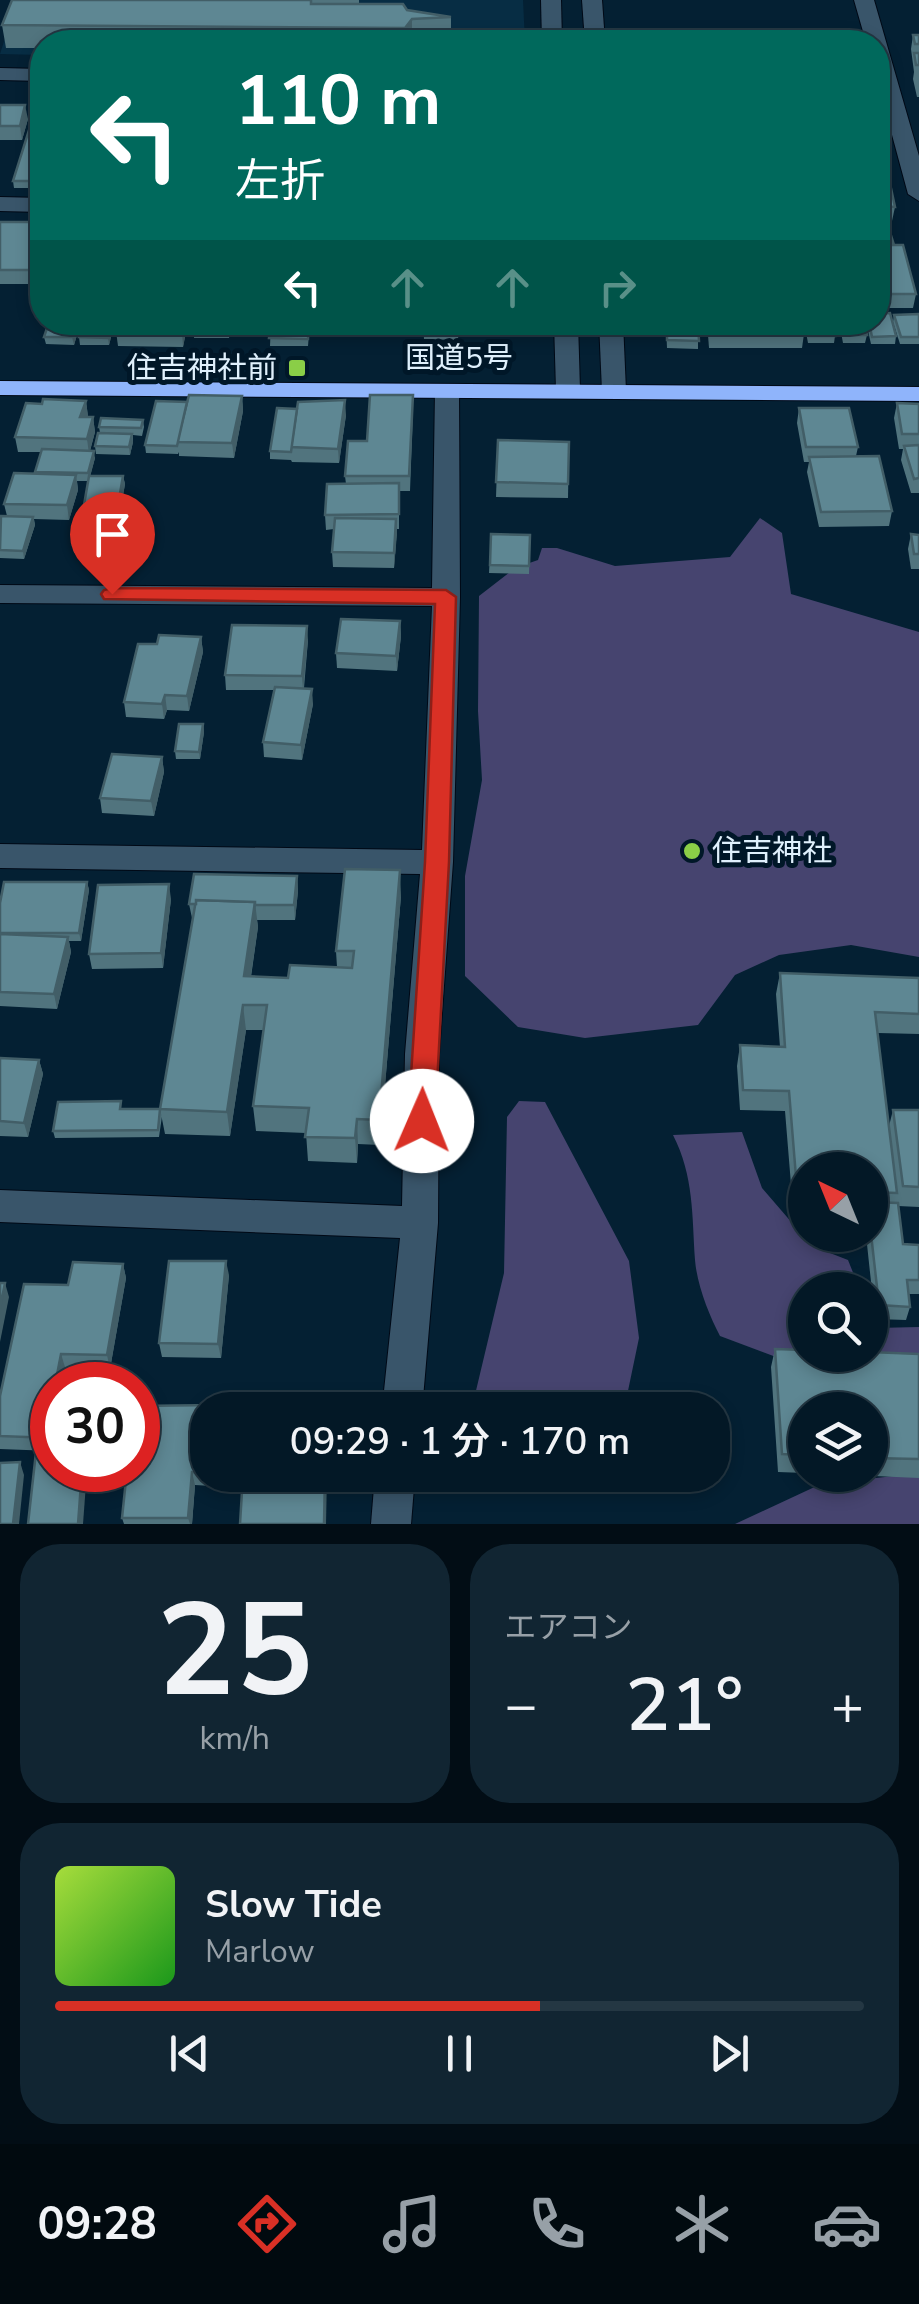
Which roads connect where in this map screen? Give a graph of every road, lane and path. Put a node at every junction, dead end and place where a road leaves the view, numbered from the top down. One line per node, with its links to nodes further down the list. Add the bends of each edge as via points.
1 (551, 0): 4 (street)
2 (592, 0): 5 (street)
3 (864, 0): 6 (street)
4 (552, 30)
5 (594, 30)
6 (873, 30)
7 (0, 74): 8 (street)
8 (30, 74)
9 (890, 91): 10 (street)
10 (919, 194)
11 (0, 204): 12 (street)
12 (30, 205)
13 (566, 335): 16 (street)
14 (612, 335): 17 (street)
15 (0, 388): 18 (highway, 国道5号)
16 (568, 390): 17 (highway, 国道5号); 18 (highway, 国道5号)
17 (614, 391): 19 (highway, 国道5号)
18 (447, 392): 21 (street)
19 (919, 394)
20 (0, 594): 21 (street)
21 (446, 597): 23 (street)
22 (0, 856): 23 (street)
23 (437, 862): 25 (street, via 422,1054)
24 (0, 1206): 25 (street)
25 (420, 1223): 26 (street)
26 (404, 1392)
27 (393, 1492): 28 (street)
28 (390, 1524)

